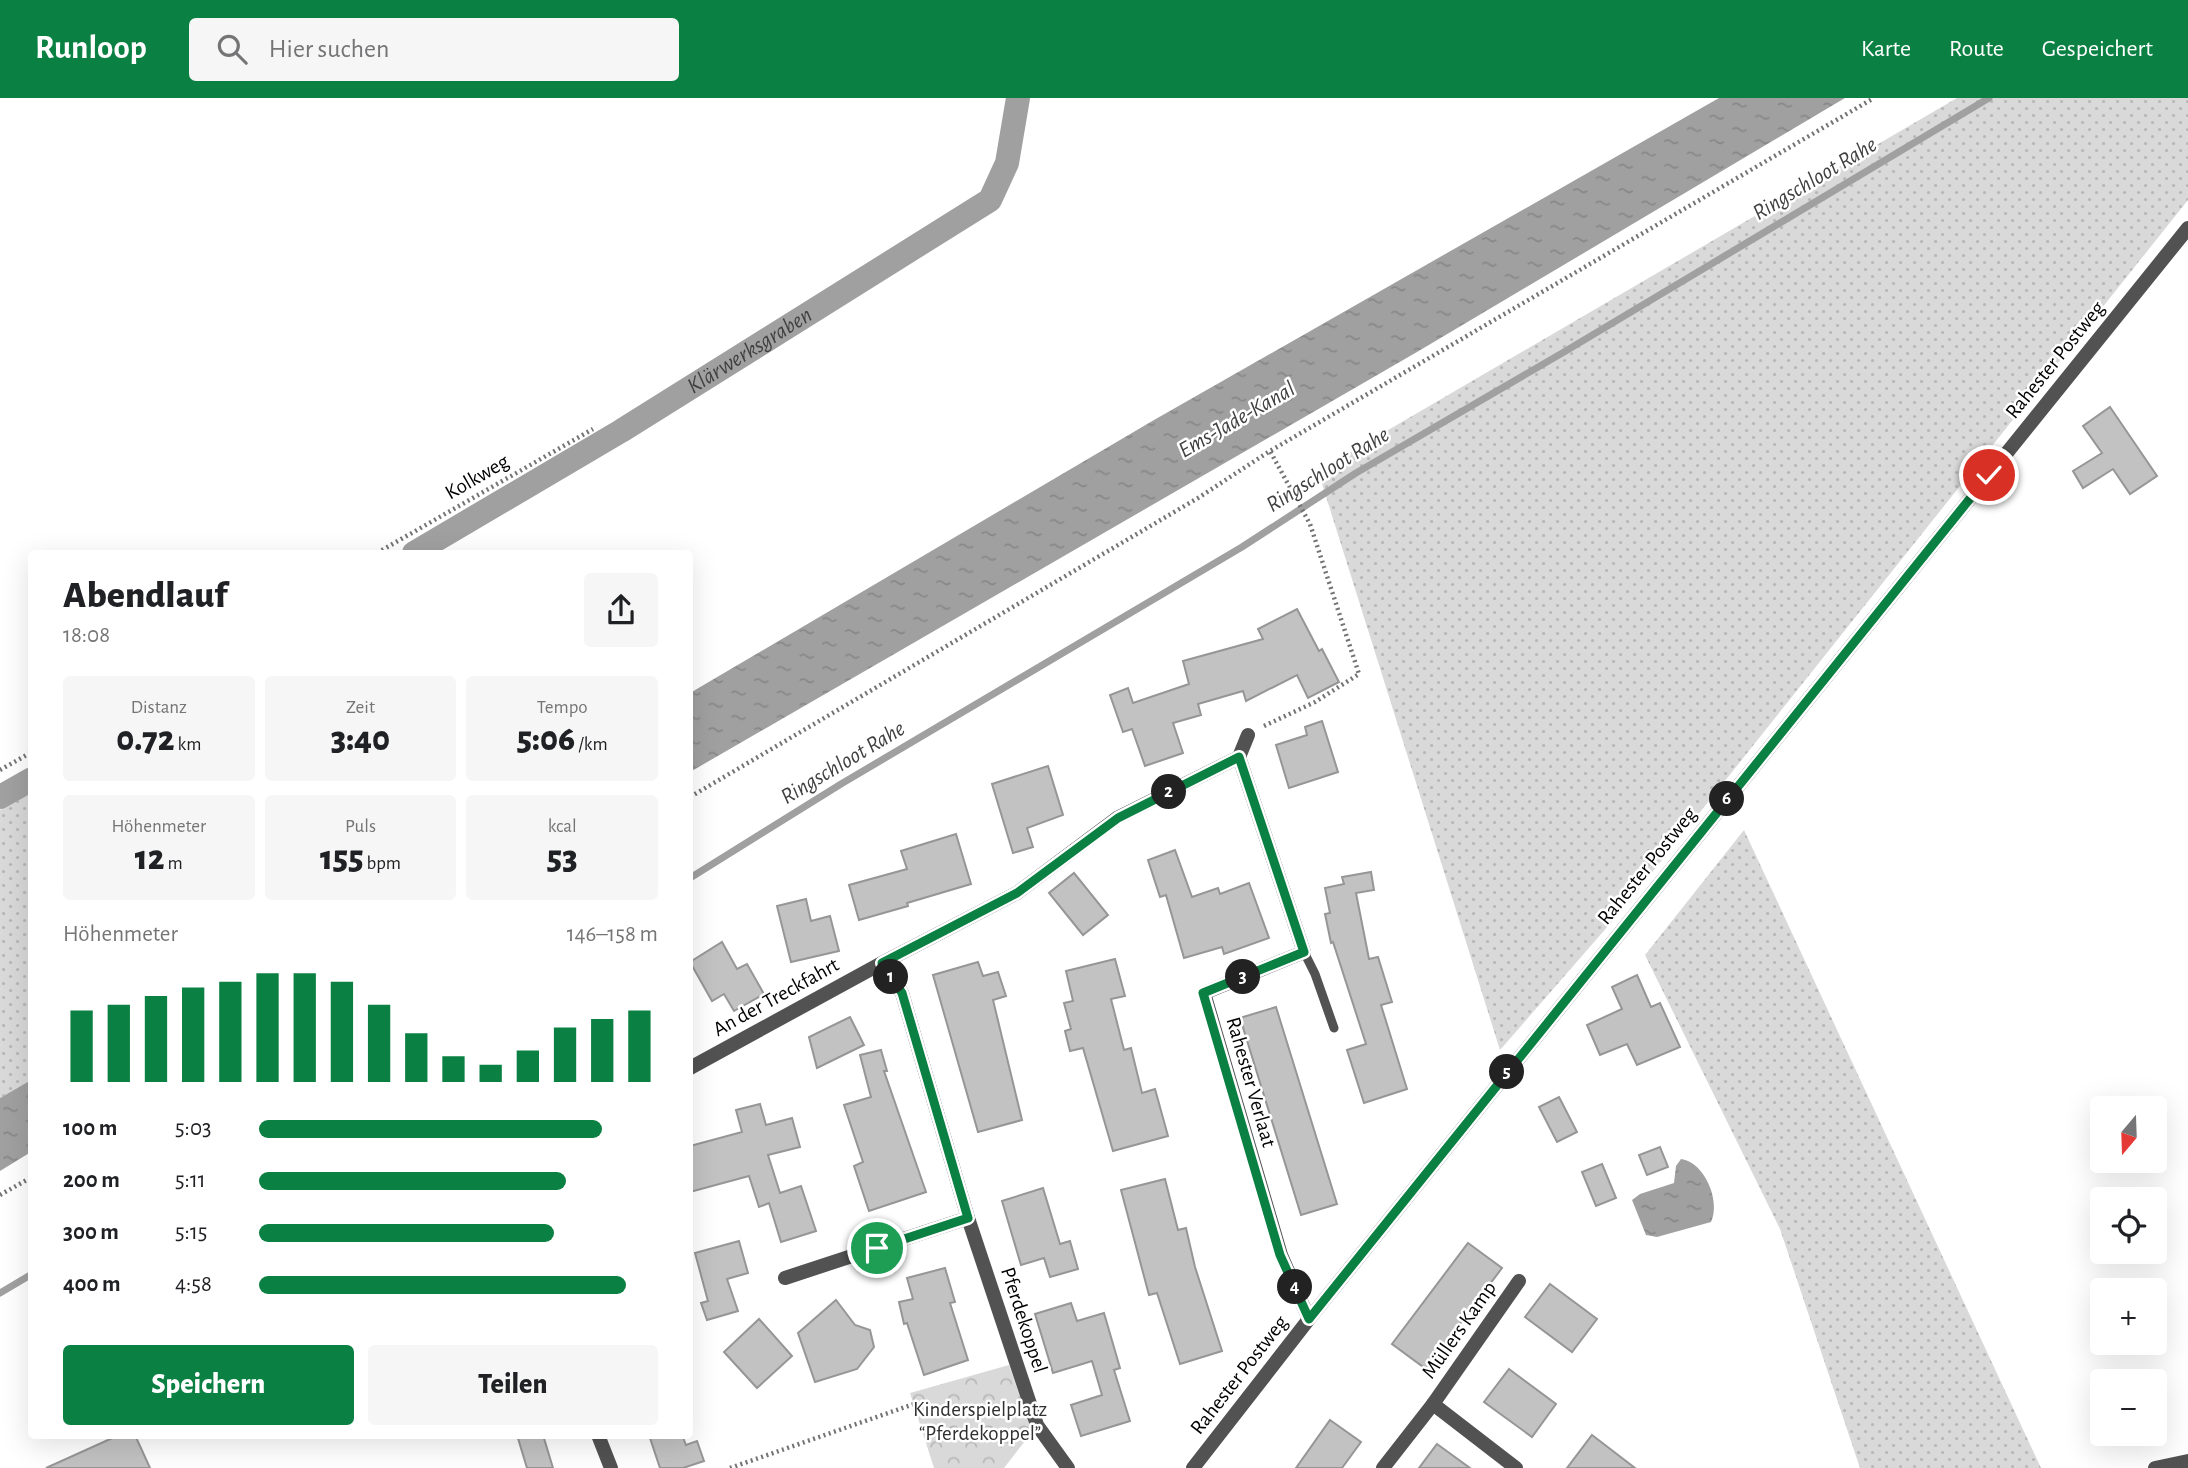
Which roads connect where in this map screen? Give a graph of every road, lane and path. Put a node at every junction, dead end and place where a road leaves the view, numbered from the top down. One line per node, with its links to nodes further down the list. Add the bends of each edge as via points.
1 (1874, 98): 4 (path)
2 (2188, 228): 20 (street, Rahester Postweg)
3 (593, 429): 5 (path, Kolkweg)
4 (1270, 451): 6 (path, via 1310,524 1359,674); 10 (path)
5 (382, 550)
6 (1248, 735): 8 (street)
7 (28, 754): 9 (path)
8 (1239, 757): 11 (street); 12 (street, via 1118,818 1017,893)
9 (0, 770)
10 (693, 795)
11 (1304, 952): 13 (lane); 20 (street, Rahester Verlaat, via 1203,993 1280,1255)
12 (882, 963): 14 (street, An der Treckfahrt); 17 (street, Pferdekoppel, via 902,993)
13 (1334, 1028)
14 (693, 1067)
15 (28, 1179): 16 (path)
16 (0, 1195)
17 (968, 1218): 18 (street); 27 (street, Pferdekoppel, via 1037,1425)
18 (785, 1278)
19 (1519, 1281): 22 (street, Müllers Kamp)
20 (1309, 1319): 28 (street, Rahester Postweg)
21 (914, 1404): 26 (path)
22 (1433, 1404): 29 (street, Müllers Kamp); 30 (street, Müllers Kamp)
23 (600, 1439): 25 (street)
24 (2188, 1461): 31 (street)
25 (611, 1468)
26 (730, 1468)
27 (1068, 1468)
28 (1193, 1468)
29 (1383, 1468)
30 (1516, 1468)
31 (2155, 1468)

